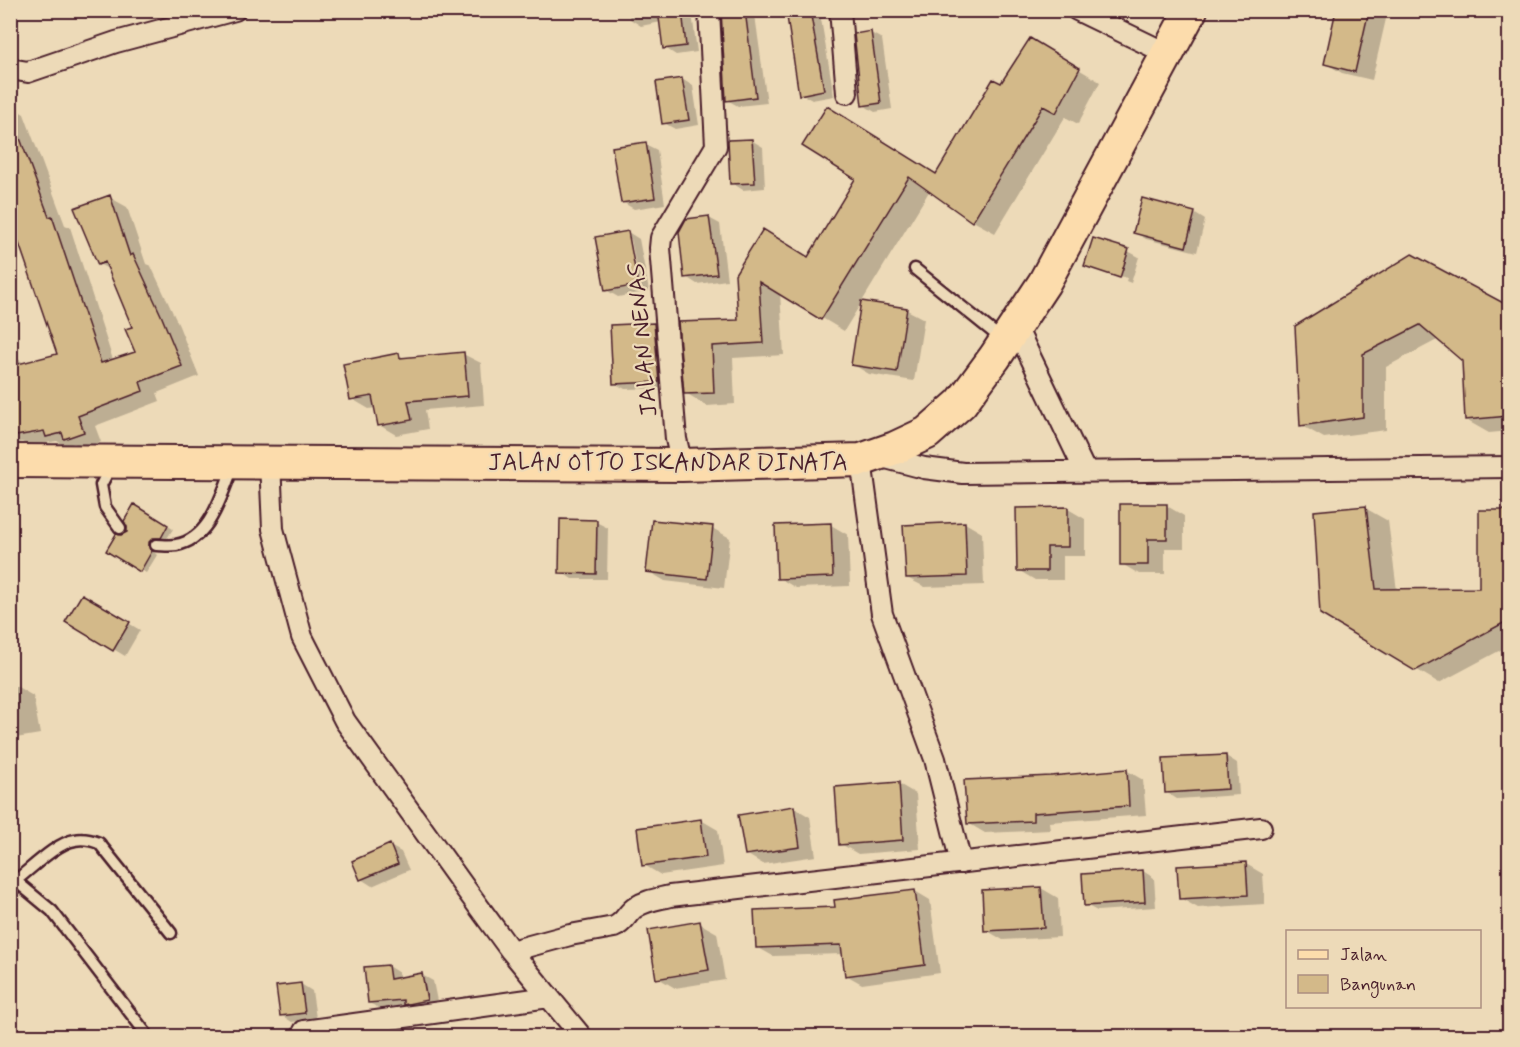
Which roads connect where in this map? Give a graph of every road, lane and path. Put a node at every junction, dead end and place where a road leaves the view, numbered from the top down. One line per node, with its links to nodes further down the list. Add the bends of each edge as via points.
1 (235, 10): 7 (street, via 116,42 51,66 28,72)
2 (708, 10): 16 (street, JALAN NENAS, via 716,146 661,238 660,248)
3 (840, 10): 8 (street)
4 (1077, 10): 6 (street)
5 (1191, 10): 6 (main road, JALAN OTTO ISKANDAR DINATA)
6 (1168, 54): 10 (main road, JALAN OTTO ISKANDAR DINATA, via 1044,283)
7 (10, 69)
8 (848, 93)
9 (915, 269): 10 (lane)
10 (1011, 334): 11 (main road, JALAN OTTO ISKANDAR DINATA, via 962,403 927,433); 18 (street)
11 (869, 458): 16 (main road, JALAN OTTO ISKANDAR DINATA); 18 (street, via 963,472); 22 (street, via 882,614 935,759)
12 (10, 461): 13 (main road, JALAN OTTO ISKANDAR DINATA)
13 (113, 461): 14 (main road, JALAN OTTO ISKANDAR DINATA); 19 (lane, via 101,485 105,507)
14 (235, 461): 15 (main road, JALAN OTTO ISKANDAR DINATA); 20 (lane, via 208,525 192,539 176,545)
15 (270, 461): 16 (main road, JALAN OTTO ISKANDAR DINATA); 25 (street, via 273,529 302,637 345,721)
16 (681, 465)
17 (1509, 467): 18 (street)
18 (1085, 471)
19 (120, 528)
20 (156, 545)
21 (1260, 828): 22 (street)
22 (961, 863): 25 (street, via 649,900 634,907 620,925)
23 (13, 879): 24 (lane, via 62,845 88,839 99,843); 28 (lane, via 52,911)
24 (171, 933)
25 (511, 951): 26 (street)
26 (549, 997): 27 (street); 29 (street)
27 (304, 1031)
28 (148, 1036)
29 (581, 1036)

